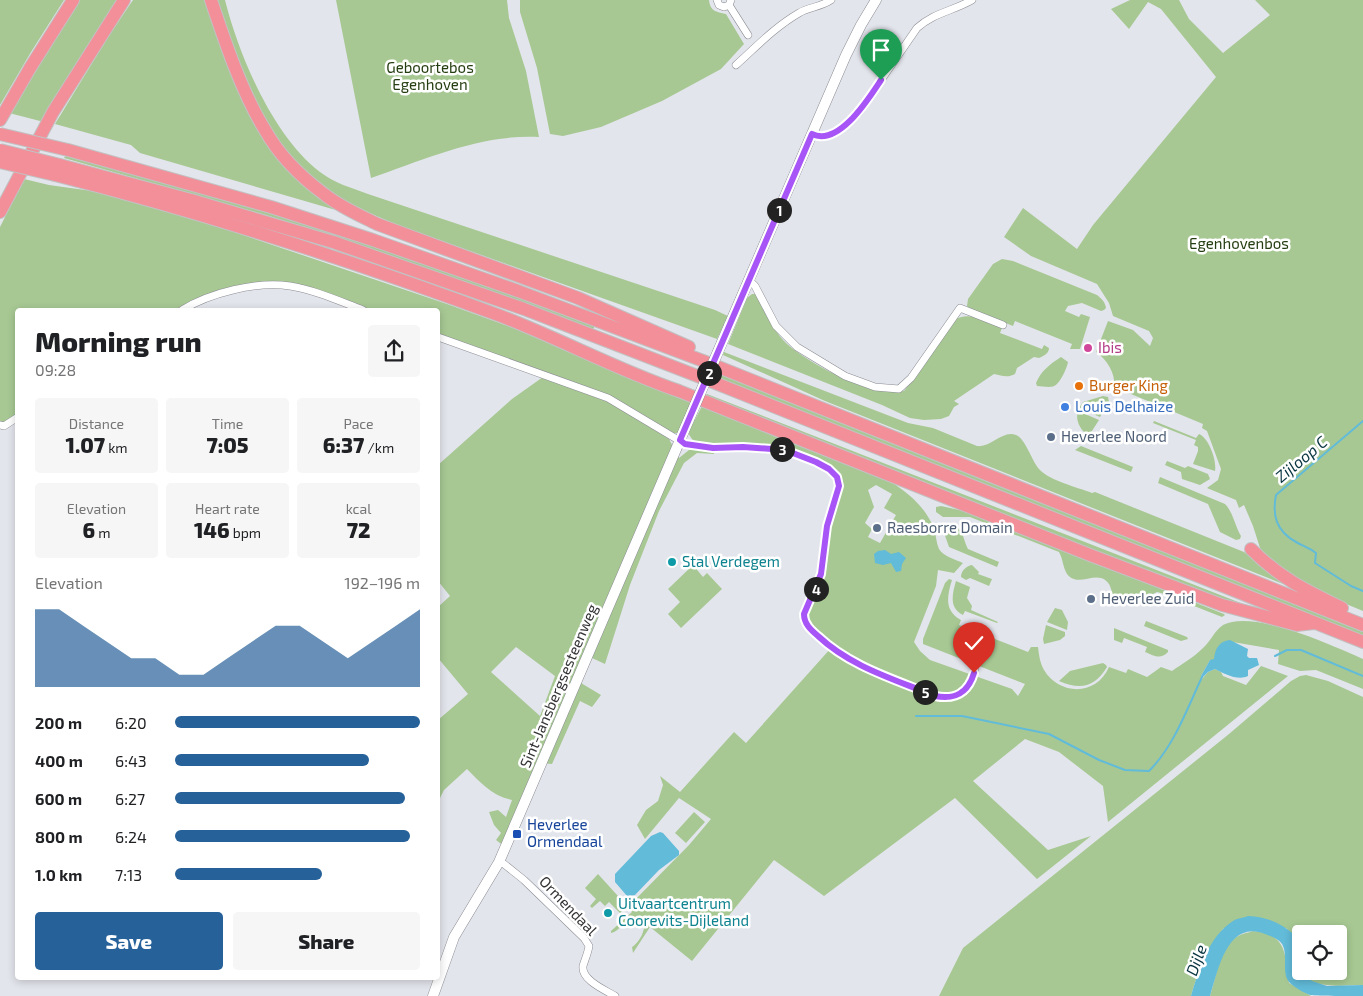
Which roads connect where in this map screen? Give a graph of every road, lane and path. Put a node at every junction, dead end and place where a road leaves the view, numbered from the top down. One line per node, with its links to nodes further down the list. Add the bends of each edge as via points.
1 (73, 0): 11 (highway)
2 (124, 0): 17 (highway, via 53,112)
3 (211, 0): 19 (highway, via 254,110 283,156 325,195 348,209 377,224)
4 (717, 0): 8 (street, via 721,6 726,7)
5 (831, 0): 10 (street, via 801,11 778,26)
6 (876, 0): 13 (main road, Sint-Jansbergsesteenweg, via 846,55)
7 (972, 0): 13 (street, via 925,20 851,120 828,135)
8 (730, 3): 9 (street)
9 (748, 35)
10 (736, 65)
11 (0, 120)
12 (0, 134): 18 (highway, bridge, via 261,204)
13 (812, 134): 30 (main road, Sint-Jansbergsesteenweg, bridge)
14 (0, 150): 16 (highway, bridge)
15 (0, 162): 16 (highway, bridge)
16 (58, 170): 23 (highway, via 191,200 333,242); 27 (highway, via 393,277 501,316)
17 (0, 212)
18 (373, 240): 19 (highway, via 404,240); 26 (highway, via 518,290)
19 (436, 246): 26 (highway, via 578,298 689,347)
20 (753, 284): 24 (street, via 776,326 797,347 845,376 875,387 900,389 960,308)
21 (186, 308): 22 (street, via 242,288 276,285 307,290)
22 (357, 308)
23 (524, 309): 27 (highway, via 534,320); 32 (highway)
24 (1003, 325)
25 (440, 338): 30 (street, via 608,398)
26 (706, 362): 33 (highway)
27 (679, 391): 32 (highway, via 1222,606 1297,625)
28 (15, 419): 29 (street)
29 (2, 426)
30 (680, 440): 35 (street, via 685,444 713,448 785,450 816,462 837,477 839,486 827,526 821,574 804,618 809,628 832,648 854,663 945,698 955,696 969,686); 36 (main road, Sint-Jansbergsesteenweg)
31 (1251, 548): 33 (highway, via 1293,584 1351,613)
32 (1316, 623): 34 (highway)
33 (1359, 624)
34 (1363, 642)
35 (975, 669)
36 (499, 862): 37 (main road, Sint-Jansbergsesteenweg, via 454,937); 40 (street, Ormendaal, via 524,880 584,938 589,946 584,971 593,982)
37 (440, 976)
38 (439, 980): 39 (main road, Sint-Jansbergsesteenweg)
39 (433, 996)
40 (615, 996)

